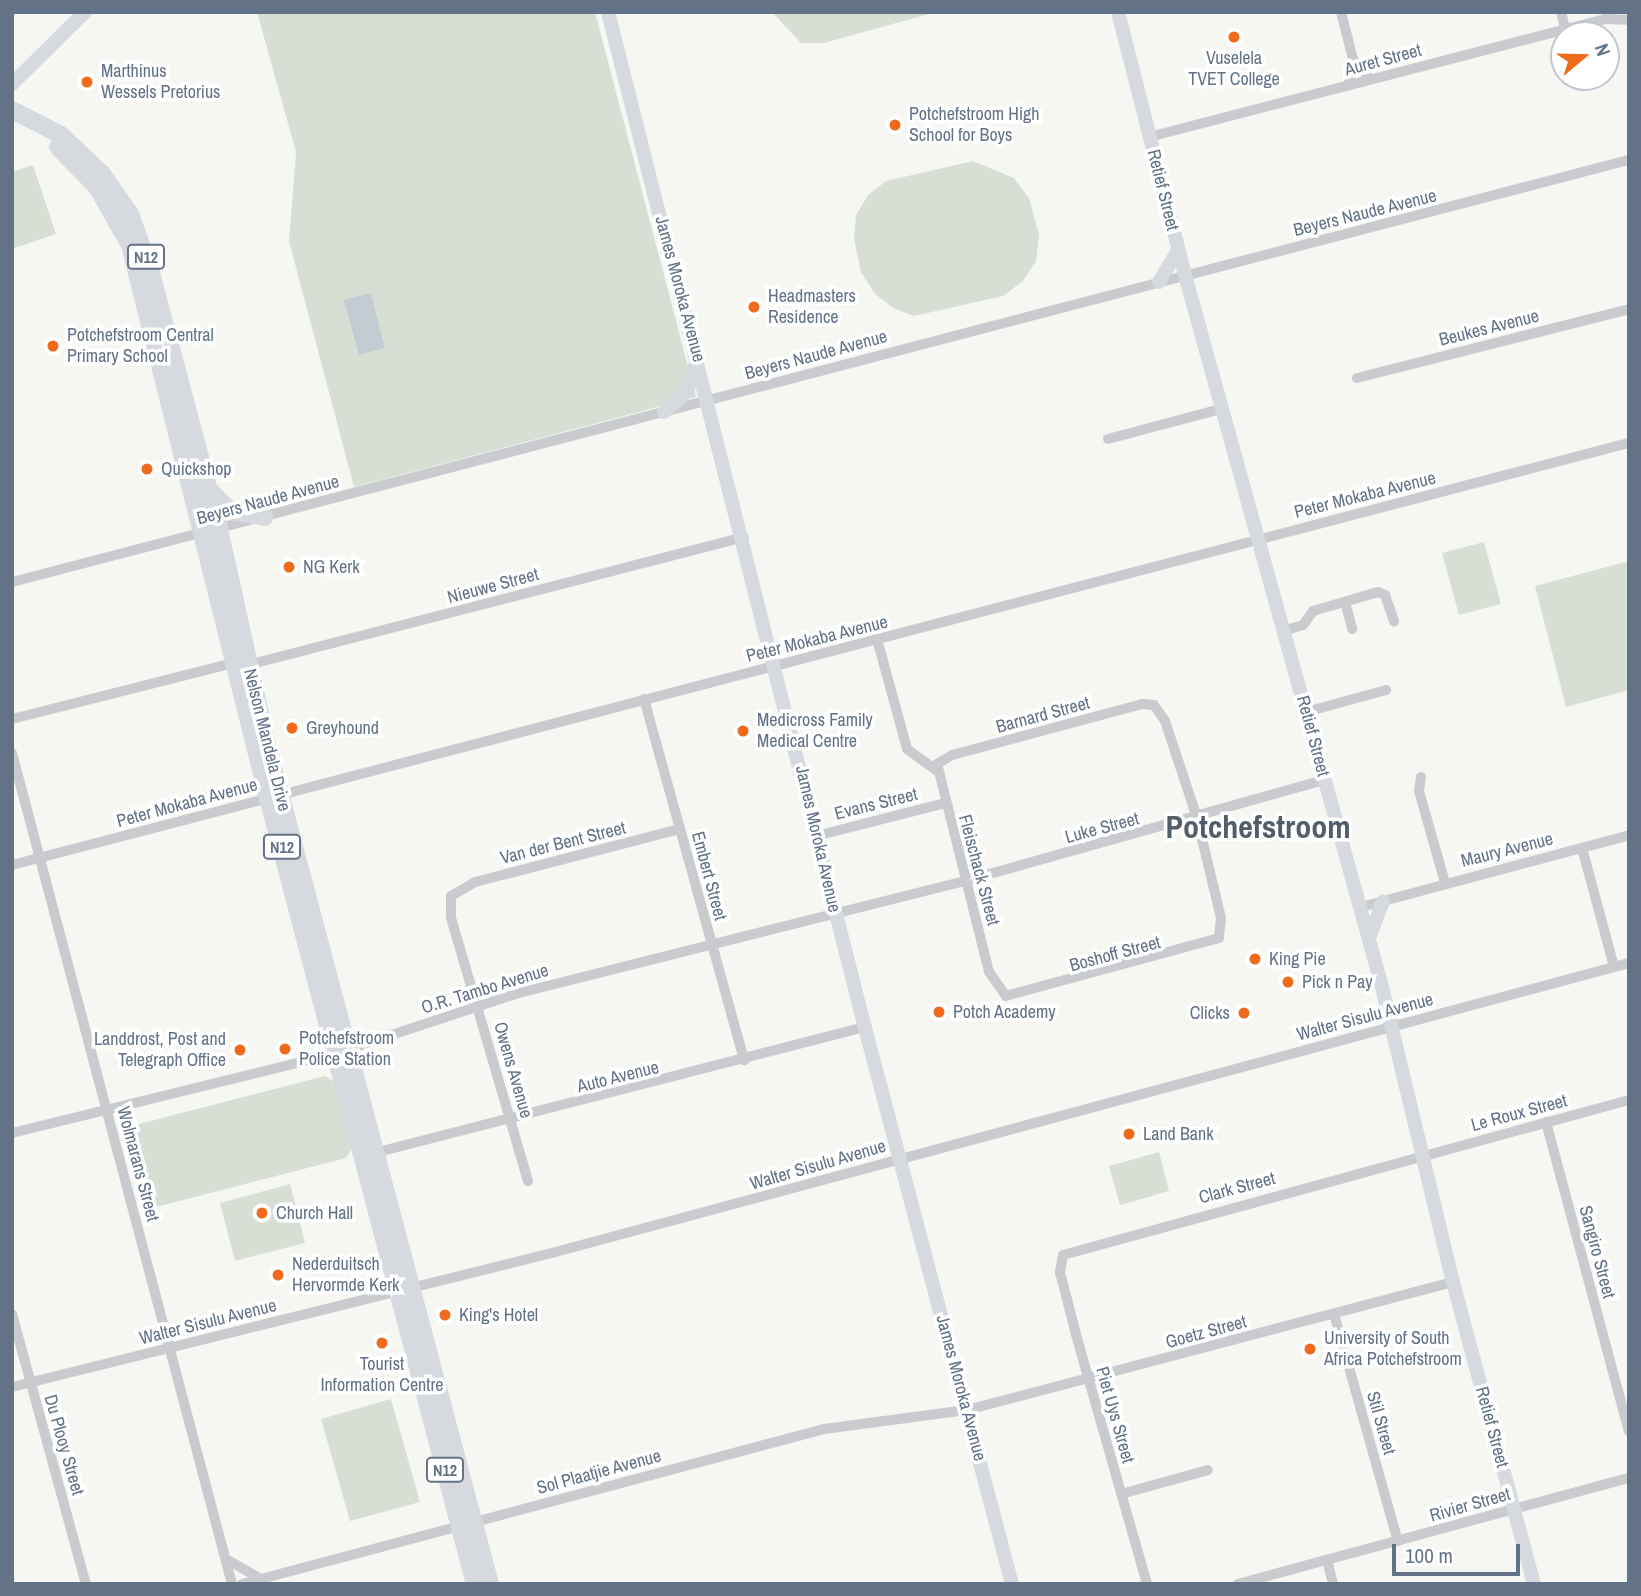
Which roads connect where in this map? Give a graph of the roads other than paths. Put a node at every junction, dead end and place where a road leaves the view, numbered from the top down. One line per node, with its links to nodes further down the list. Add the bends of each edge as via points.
1 (85, 12): 10 (street)
2 (608, 12): 21 (street, James Moroka Avenue)
3 (1118, 12): 14 (street, Retief Street)
4 (1341, 12): 8 (street)
5 (1627, 18): 6 (street, Auret Street)
6 (1608, 21)
7 (1550, 32): 9 (street, Auret Street)
8 (1353, 59): 9 (street); 11 (street)
9 (1370, 79): 11 (street, Auret Street)
10 (12, 84)
11 (1348, 86): 14 (street, Auret Street)
12 (12, 110): 15 (highway, Nelson Mandela Drive / N12)
13 (12, 121): 15 (highway, Nelson Mandela Drive / N12)
14 (1149, 137): 17 (street, Retief Street)
15 (56, 138): 28 (highway, Nelson Mandela Drive / N12, via 102,174 137,231); 30 (highway, Nelson Mandela Drive / N12, via 97,187 130,245)
16 (1629, 160): 18 (street, Beyers Naude Avenue)
17 (1178, 250): 18 (street, Retief Street); 19 (street)
18 (1185, 275): 19 (street, Beyers Naude Avenue); 24 (street, Retief Street)
19 (1159, 282): 23 (street, Beyers Naude Avenue)
20 (1629, 309): 22 (street, Beukes Avenue)
21 (698, 355): 23 (street, James Moroka Avenue); 25 (street, via 687,392)
22 (1357, 378)
23 (708, 400): 25 (street, Beyers Naude Avenue); 31 (street, James Moroka Avenue)
24 (1221, 409): 26 (street); 32 (street, Retief Street)
25 (664, 412): 29 (street, Beyers Naude Avenue)
26 (1108, 439)
27 (1629, 443): 32 (street, Peter Mokaba Avenue)
28 (209, 489): 29 (highway, via 230,511); 30 (highway, Nelson Mandela Drive / N12)
29 (264, 517): 30 (street, Beyers Naude Avenue)
30 (212, 531): 33 (street, Beyers Naude Avenue); 39 (highway, Nelson Mandela Drive / N12)
31 (745, 537): 39 (street, Nieuwe Street); 40 (street, James Moroka Avenue)
32 (1258, 539): 37 (street, Retief Street); 38 (street, Peter Mokaba Avenue)
33 (12, 582)
34 (1345, 602): 35 (street, via 1383,593); 36 (street); 37 (street, via 1309,613 1303,625)
35 (1394, 621)
36 (1352, 629)
37 (1284, 631): 43 (street, Retief Street)
38 (877, 639): 40 (street, Peter Mokaba Avenue); 46 (street, via 907,750)
39 (241, 664): 44 (street, Nieuwe Street); 49 (highway, Nelson Mandela Drive / N12)
40 (777, 664): 42 (street, Peter Mokaba Avenue); 54 (street, James Moroka Avenue)
41 (1386, 690): 43 (street)
42 (644, 699): 49 (street, Peter Mokaba Avenue); 52 (street, Embert Street)
43 (1306, 712): 48 (street, Retief Street)
44 (12, 719)
45 (12, 753): 56 (street, Wolmarans Street)
46 (936, 770): 50 (street, Fleischack Street); 51 (street, Barnard Street, via 939,762 952,755 1142,704 1154,705 1165,721)
47 (1421, 778): 59 (street, via 1419,791)
48 (1324, 780): 51 (street, Luke Street); 62 (street, Retief Street)
49 (274, 796): 56 (street, Peter Mokaba Avenue); 72 (highway, Nelson Mandela Drive / N12)
50 (945, 803): 54 (street, Evans Street); 58 (street, Fleischack Street)
51 (1197, 818): 58 (street, Luke Street); 68 (street, Boshoff Street, via 1222,929 1209,945)
52 (680, 829): 60 (street, Van der Bent Street); 65 (street, Embert Street)
53 (1629, 835): 55 (street)
54 (816, 836): 63 (street, James Moroka Avenue)
55 (1581, 848): 59 (street, Maury Avenue); 67 (street, Maury Avenue)
56 (40, 858): 57 (street, Peter Mokaba Avenue); 75 (street, Wolmarans Street)
57 (12, 865)
58 (968, 880): 63 (street, O.R. Tambo Avenue); 68 (street, Fleischack Street, via 989,972)
59 (1445, 883): 61 (street, Maury Avenue)
60 (456, 890): 69 (street, Owens Avenue, via 449,909)
61 (1383, 901): 62 (street, Maury Avenue); 64 (street)
62 (1361, 907): 64 (street, Retief Street)
63 (835, 913): 65 (street, O.R. Tambo Avenue); 71 (street, James Moroka Avenue)
64 (1369, 938): 70 (street, Retief Street)
65 (711, 944): 69 (street, O.R. Tambo Avenue); 73 (street, Embert Street)
66 (1629, 963): 67 (street, Walter Sisulu Avenue)
67 (1614, 967): 70 (street, Walter Sisulu Avenue)
68 (1006, 996)
69 (478, 1005): 72 (street, O.R. Tambo Avenue); 76 (street, Owens Avenue)
70 (1391, 1026): 80 (street, Retief Street); 81 (street, Walter Sisulu Avenue)
71 (865, 1027): 73 (street, Auto Avenue); 81 (street, James Moroka Avenue)
72 (343, 1051): 75 (street, O.R. Tambo Avenue); 79 (highway, Nelson Mandela Drive / N12); 85 (highway, Nelson Mandela Drive / N12)
73 (744, 1060): 76 (street, Auto Avenue)
74 (1625, 1101): 77 (street, Le Roux Street)
75 (108, 1110): 78 (street, O.R. Tambo Avenue); 88 (street, Wolmarans Street)
76 (511, 1119): 79 (street, Auto Avenue); 82 (street, Owens Avenue)
77 (1546, 1122): 80 (street, Le Roux Street); 93 (street, Sangiro Street)
78 (12, 1133)
79 (378, 1152): 85 (highway, Nelson Mandela Drive / N12)
80 (1420, 1155): 83 (street, Clark Street); 84 (street, Retief Street)
81 (901, 1158): 85 (street, Walter Sisulu Avenue); 92 (street, James Moroka Avenue)
82 (528, 1181)
83 (1063, 1255): 89 (street, Piet Uys Street, via 1060,1272)
84 (1453, 1282): 87 (street, Goetz Street); 97 (street, Retief Street)
85 (404, 1289): 88 (street, Walter Sisulu Avenue); 98 (highway, Nelson Mandela Drive / N12)
86 (12, 1314): 90 (street, Du Plooy Street)
87 (1334, 1314): 89 (street, Goetz Street); 99 (street, Stil Street)
88 (170, 1348): 90 (street, Walter Sisulu Avenue); 100 (street, Wolmarans Street)
89 (1089, 1379): 92 (street, Goetz Street); 96 (street, Piet Uys Street)
90 (29, 1382): 91 (street, Walter Sisulu Avenue); 103 (street, Du Plooy Street)
91 (12, 1387)
92 (967, 1409): 98 (street, Sol Plaatjie Avenue, via 824,1429); 108 (street, James Moroka Avenue)
93 (1629, 1431)
94 (1208, 1470): 96 (street)
95 (1629, 1478): 97 (street, Rivier Street)
96 (1121, 1494): 109 (street, Piet Uys Street)
97 (1514, 1509): 99 (street, Rivier Street); 112 (street, Retief Street)
98 (466, 1523): 102 (street, Sol Plaatjie Avenue); 106 (highway, Nelson Mandela Drive / N12); 107 (highway, Nelson Mandela Drive / N12)
99 (1398, 1541): 101 (street, Rivier Street)
100 (224, 1556): 102 (street, via 233,1567); 104 (street, Wolmarans Street)
101 (1327, 1560): 110 (street, Rivier Street); 111 (street)
102 (260, 1578): 105 (street, Sol Plaatjie Avenue)
103 (86, 1584)
104 (232, 1584)
105 (242, 1584)
106 (475, 1584)
107 (490, 1584)
108 (1013, 1584)
109 (1147, 1584)
110 (1238, 1584)
111 (1333, 1584)
112 (1534, 1584)

